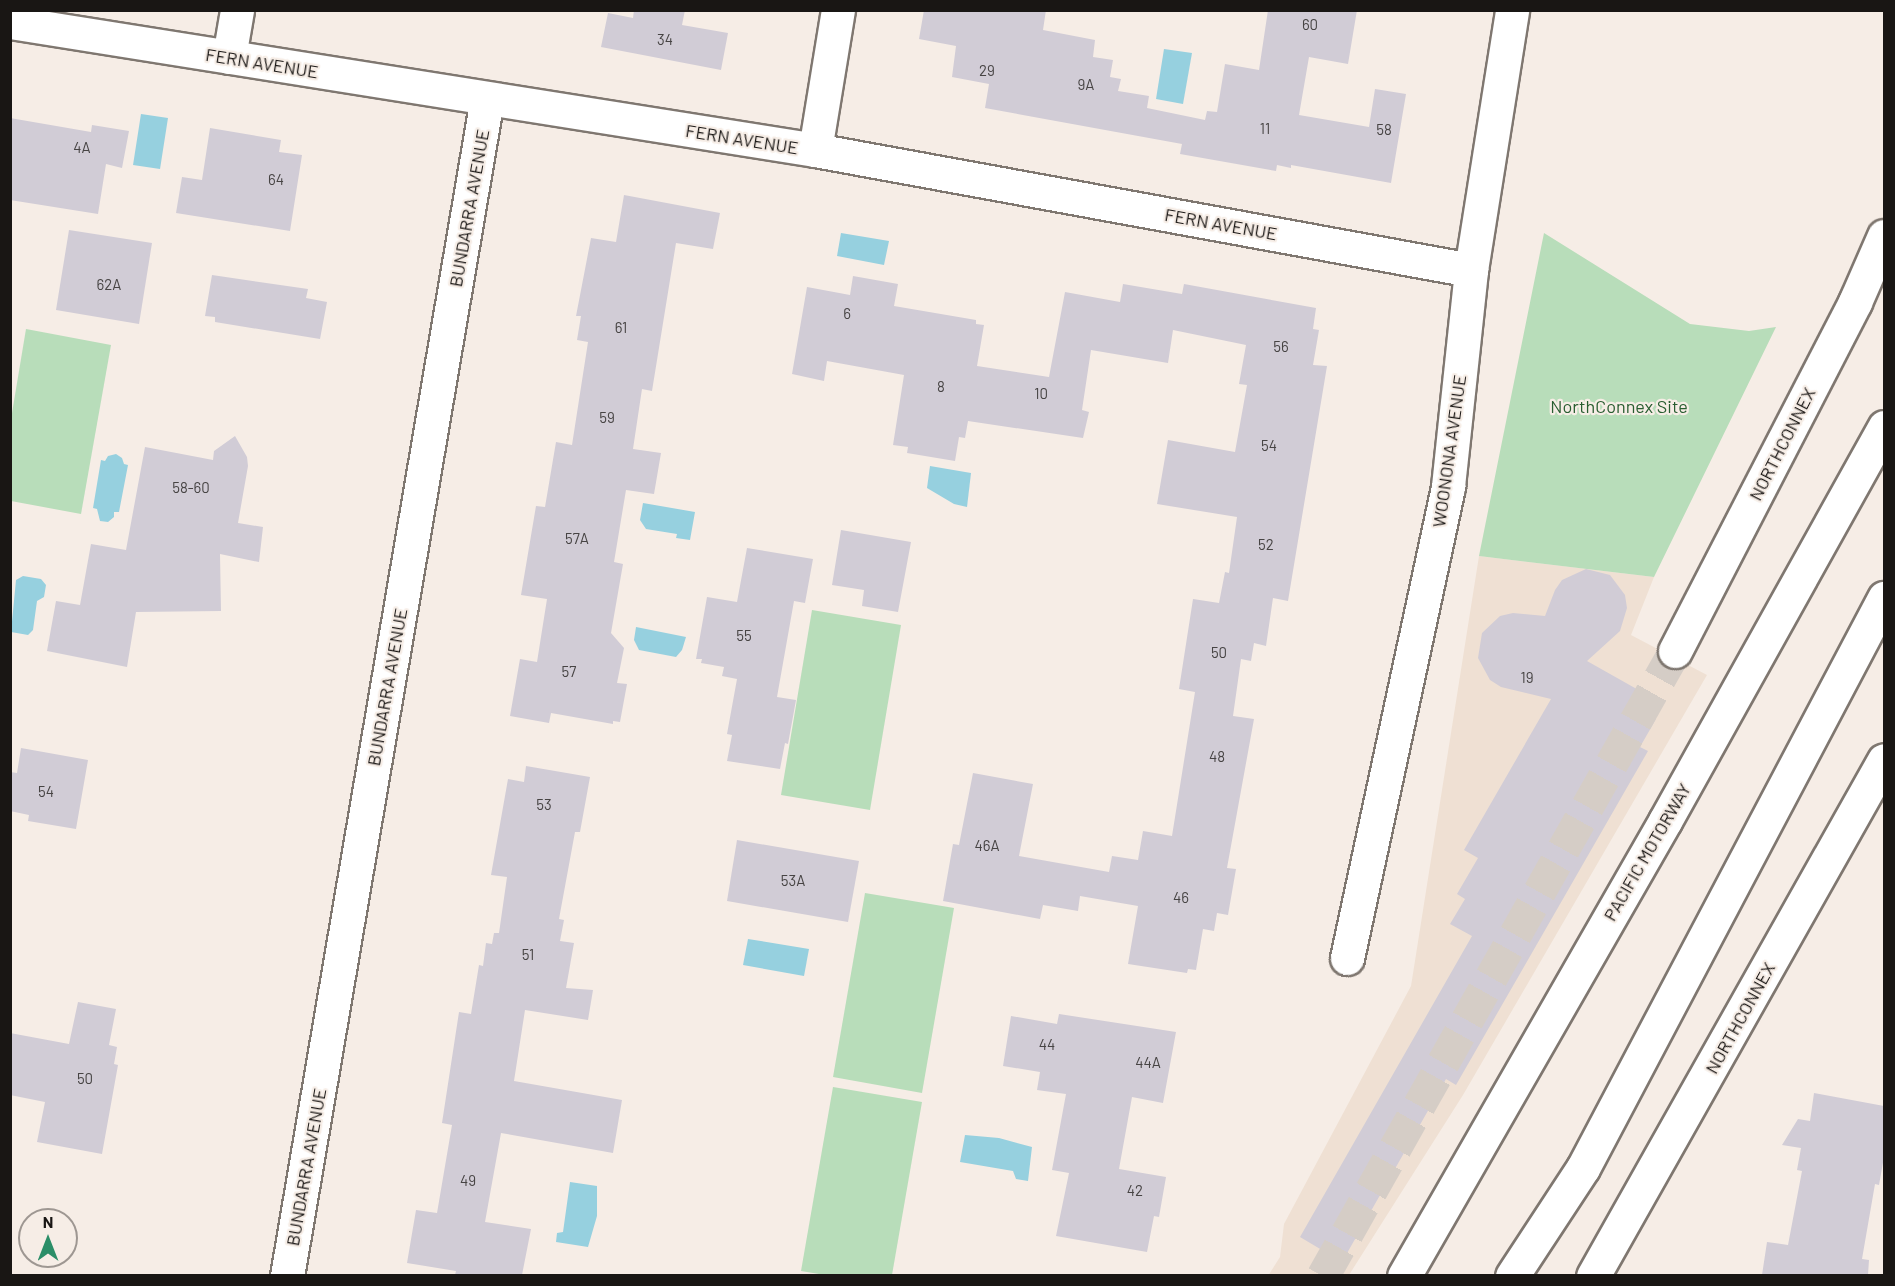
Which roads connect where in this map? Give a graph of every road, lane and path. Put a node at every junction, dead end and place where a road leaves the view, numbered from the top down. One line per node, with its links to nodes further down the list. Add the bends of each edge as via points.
1 (237, 10): 5 (main road)
2 (838, 10): 7 (main road)
3 (1512, 10): 9 (main road, WOONONA AVENUE)
4 (10, 22): 5 (main road, FERN AVENUE)
5 (229, 57): 6 (main road, FERN AVENUE)
6 (487, 99): 7 (main road, FERN AVENUE); 15 (main road, BUNDARRA AVENUE)
7 (815, 150): 9 (main road, FERN AVENUE)
8 (1884, 236): 12 (main road, NORTHCONNEX, via 1855,302)
9 (1471, 270): 14 (main road, WOONONA AVENUE, via 1448,486)
10 (1884, 427): 16 (main road, PACIFIC MOTORWAY, via 1665,821)
11 (1884, 598): 17 (main road, via 1583,1168)
12 (1675, 651)
13 (1884, 760): 18 (main road, NORTHCONNEX)
14 (1347, 958)
15 (287, 1275)
16 (1404, 1275)
17 (1512, 1275)
18 (1593, 1275)

